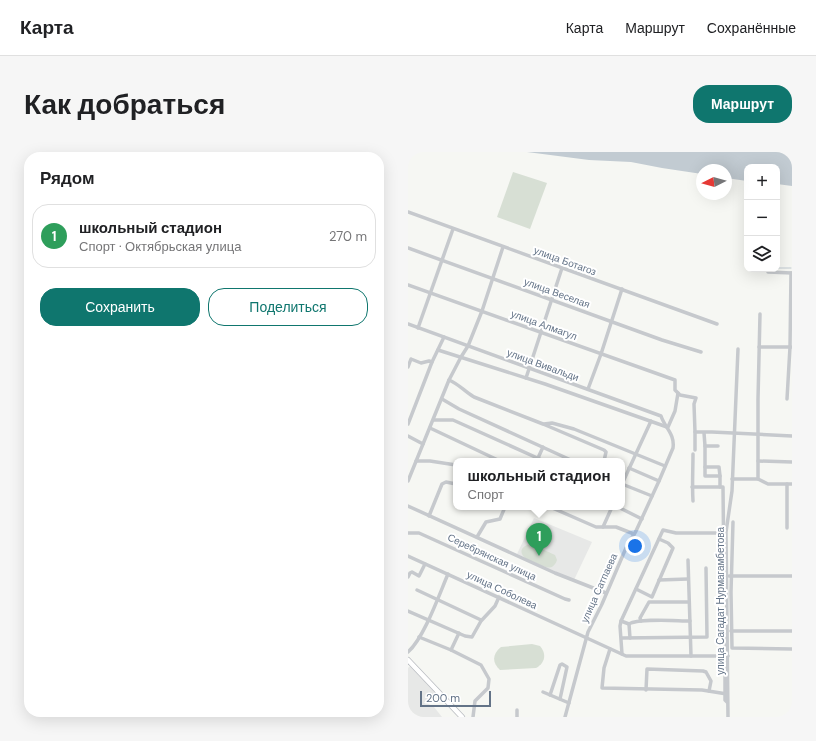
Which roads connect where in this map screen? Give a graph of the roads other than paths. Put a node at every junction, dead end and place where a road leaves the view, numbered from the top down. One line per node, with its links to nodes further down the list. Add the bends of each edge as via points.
1 (408, 212): 2 (street, улица Ботагоз)
2 (453, 229): 3 (street, улица Ботагоз); 5 (street)
3 (503, 246): 6 (street, улица Ботагоз); 9 (street)
4 (408, 248): 5 (street, улица Веселая)
5 (442, 260): 9 (street, улица Веселая); 12 (street)
6 (562, 268): 11 (street, улица Ботагоз); 13 (street)
7 (768, 272): 8 (street)
8 (792, 273): 24 (street)
9 (492, 278): 13 (street, улица Веселая); 14 (street)
10 (408, 285): 12 (street, улица Алмагул)
11 (622, 289): 16 (street); 18 (street, улица Ботагоз)
12 (431, 294): 14 (street, улица Алмагул); 19 (street)
13 (552, 300): 16 (street, улица Веселая); 20 (street)
14 (482, 311): 20 (street, улица Алмагул); 22 (street)
15 (760, 314): 23 (street)
16 (611, 321): 27 (street, улица Веселая); 28 (street)
17 (408, 324): 19 (street, улица Вивальди)
18 (717, 324)
19 (418, 328): 21 (street, улица Вивальди)
20 (541, 333): 28 (street, улица Алмагул); 32 (street)
21 (444, 337): 22 (street, улица Вивальди); 26 (street)
22 (468, 346): 29 (street); 32 (street, улица Вивальди)
23 (759, 347): 24 (street); 48 (street)
24 (791, 347): 38 (street)
25 (738, 349): 47 (street, улица Сагадат Нурмагамбетова)
26 (438, 350): 29 (street); 30 (street)
27 (701, 352)
28 (601, 354): 35 (street); 36 (street, улица Алмагул, via 675,380 675,390)
29 (461, 357): 33 (street); 34 (street)
30 (432, 362): 31 (street, via 421,363 411,359); 41 (street)
31 (408, 367)
32 (530, 369): 33 (street); 35 (street, улица Вивальди)
33 (526, 378): 40 (street)
34 (449, 380): 37 (street); 42 (street, via 474,397)
35 (588, 389): 43 (street, улица Вивальди, via 661,416)
36 (678, 393): 43 (street, via 675,411); 45 (street, via 696,398)
37 (442, 399): 39 (street); 54 (street)
38 (787, 399)
39 (434, 420): 44 (street); 57 (street, via 453,420)
40 (651, 421): 43 (street); 55 (street)
41 (408, 424)
42 (543, 424): 55 (street, via 552,423 569,428); 59 (street, via 606,451)
43 (668, 427): 64 (street, улица Сатпаева, via 674,443)
44 (430, 428): 51 (street); 56 (street)
45 (695, 432): 46 (street); 77 (street, via 691,463 694,470)
46 (704, 433): 47 (street); 52 (street)
47 (734, 434): 48 (street); 69 (street, улица Сагадат Нурмагамбетова)
48 (758, 435): 50 (street); 61 (street)
49 (408, 436): 51 (street)
50 (792, 436)
51 (423, 444): 60 (street)
52 (705, 446): 53 (street); 65 (street)
53 (718, 446)
54 (543, 447): 57 (street); 58 (street)
55 (636, 454): 64 (street); 66 (street)
56 (494, 458)
57 (538, 458)
58 (567, 458)
59 (605, 458)
60 (416, 461): 63 (street); 71 (street)
61 (758, 461): 62 (street); 70 (street)
62 (792, 462)
63 (453, 465)
64 (666, 466): 72 (street, улица Сатпаева)
65 (705, 467): 67 (street, via 719,467); 67 (street, via 705,476)
66 (629, 468): 68 (street); 72 (street)
67 (720, 476): 78 (street)
68 (625, 477)
69 (732, 479): 70 (street); 92 (street, улица Сагадат Нурмагамбетова)
70 (758, 479): 74 (street, via 768,484)
71 (408, 481)
72 (659, 481): 79 (street, улица Сатпаева)
73 (453, 483): 86 (street, via 442,484)
74 (787, 484): 75 (street); 90 (street)
75 (792, 484)
76 (625, 485): 79 (street)
77 (692, 487): 78 (street); 80 (street)
78 (720, 487): 92 (street)
79 (652, 496): 87 (street, улица Сатпаева)
80 (692, 501)
81 (408, 506): 86 (street)
82 (504, 510): 94 (street, via 500,519 486,522)
83 (557, 510): 89 (street)
84 (611, 510): 89 (street)
85 (624, 510): 87 (street)
86 (429, 516): 94 (street)
87 (642, 519): 93 (street, улица Сатпаева)
88 (733, 522): 102 (street)
89 (603, 527): 93 (street, via 616,527)
90 (787, 528)
91 (408, 533): 112 (street, Серебрянская улица, via 419,532)
92 (724, 533): 95 (street, via 676,533 663,530); 101 (street, улица Сагадат Нурмагамбетова); 135 (street)
93 (634, 534): 109 (street, улица Сатпаева)
94 (477, 537): 109 (street)
95 (659, 539): 106 (street, via 673,548); 107 (street)
96 (408, 556): 98 (street, улица Соболева)
97 (688, 560): 105 (street)
98 (425, 564): 100 (street, улица Соболева); 104 (street, via 419,576 412,572)
99 (706, 568): 128 (street, via 707,637)
100 (448, 574): 110 (street, улица Соболева); 111 (street)
101 (726, 576): 102 (street); 121 (street, улица Сагадат Нурмагамбетова)
102 (731, 576): 103 (street); 121 (street)
103 (792, 576)
104 (408, 577)
105 (688, 579): 106 (street); 113 (street)
106 (659, 580): 107 (street, via 652,597)
107 (636, 589): 117 (street)
108 (417, 590): 111 (street)
109 (606, 593): 125 (street, улица Сатпаева)
110 (499, 597): 116 (street, via 495,606); 125 (street, улица Соболева)
111 (437, 599): 115 (street); 116 (street)
112 (569, 600)
113 (689, 602): 118 (street, via 649,602 640,618); 119 (street)
114 (408, 611): 115 (street)
115 (428, 620): 123 (street); 124 (street)
116 (481, 620): 123 (street, via 472,637)
117 (621, 621): 120 (street); 126 (street)
118 (641, 621): 119 (street); 120 (street)
119 (690, 621): 128 (street)
120 (629, 624): 127 (street)
121 (730, 631): 122 (street); 130 (street, via 732,648); 135 (street, улица Сагадат Нурмагамбетова)
122 (792, 631)
123 (459, 633): 131 (street)
124 (419, 637): 131 (street); 132 (street)
125 (588, 638): 129 (street, улица Соболева); 143 (street, улица Сатпаева)
126 (622, 638): 127 (street); 133 (street)
127 (630, 638): 128 (street)
128 (690, 638): 134 (street)
129 (609, 648): 133 (street); 137 (street, via 602,688)
130 (792, 649)
131 (452, 650): 147 (street, via 481,665 489,679 488,688 475,701)
132 (408, 652)
133 (622, 654): 134 (street, via 633,657)
134 (691, 656): 135 (street)
135 (726, 656): 140 (street, улица Сагадат Нурмагамбетова)
136 (408, 660): 146 (main road)
137 (646, 690): 138 (street); 138 (street, via 647,669 706,672 710,682)
138 (709, 691): 140 (street)
139 (543, 692): 141 (street)
140 (726, 694): 144 (street, улица Сагадат Нурмагамбетова)
141 (550, 695): 142 (street); 142 (street, via 562,664 567,667)
142 (560, 699): 143 (street)
143 (569, 703): 149 (street, улица Сатпаева)
144 (727, 708): 150 (street, улица Сагадат Нурмагамбетова); 151 (street, улица Сагадат Нурмагамбетова)
145 (517, 710): 148 (street)
146 (462, 717)
147 (473, 717)
148 (517, 717)
149 (565, 717)
150 (724, 717)
151 (728, 717)

